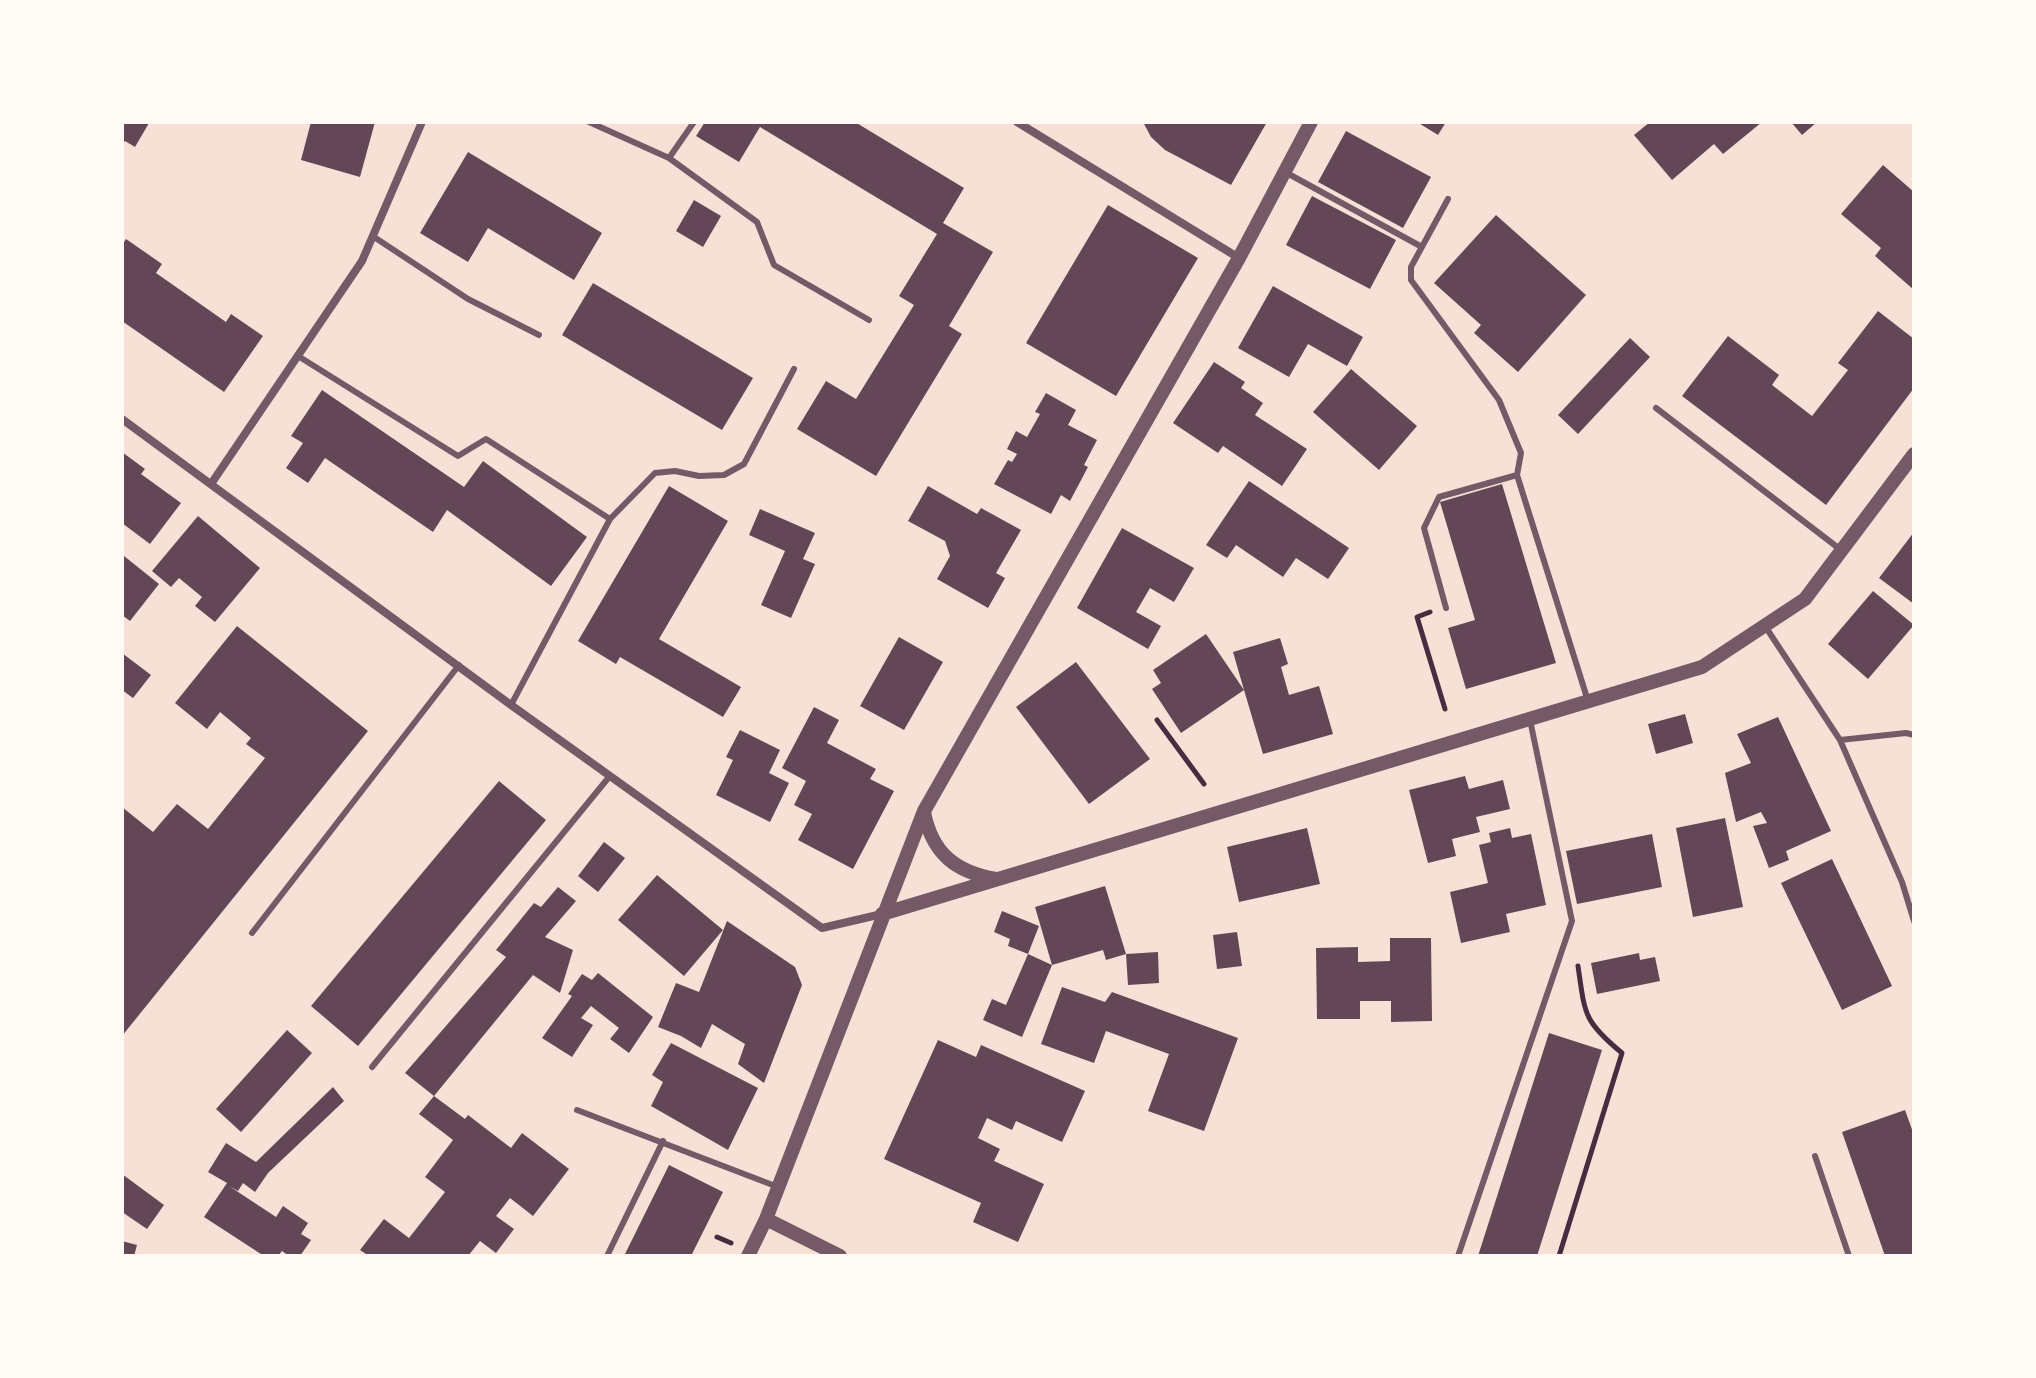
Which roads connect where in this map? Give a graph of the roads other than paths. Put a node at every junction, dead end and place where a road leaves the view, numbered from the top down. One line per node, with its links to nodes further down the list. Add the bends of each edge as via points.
1 (422, 122): 9 (street)
2 (589, 122): 6 (lane)
3 (694, 122): 6 (lane)
4 (1017, 122): 11 (street)
5 (1311, 122): 7 (street)
6 (669, 158): 12 (lane, via 757,222 774,265)
7 (1285, 172): 10 (lane); 11 (street)
8 (1448, 199): 10 (lane)
9 (374, 237): 13 (lane, via 468,299); 14 (street)
10 (1422, 247): 19 (lane, via 1411,267 1411,280 1499,400 1521,453)
11 (1239, 258): 32 (street)
12 (869, 320)
13 (539, 335)
14 (298, 356): 20 (street); 21 (lane, via 458,456 486,439)
15 (794, 369): 21 (lane, via 744,464 724,475 655,473)
16 (1656, 408): 22 (lane)
17 (122, 419): 20 (street)
18 (1914, 454): 22 (street)
19 (1517, 475): 23 (lane, via 1439,497 1424,528); 26 (lane)
20 (211, 484): 25 (street)
21 (610, 519): 27 (lane)
22 (1842, 551): 24 (street, via 1805,599)
23 (1446, 608)
24 (1765, 626): 26 (street, via 1702,667); 30 (lane)
25 (459, 665): 27 (street); 36 (lane)
26 (1588, 701): 28 (street)
27 (511, 705): 31 (street)
28 (1530, 720): 33 (street); 46 (lane, via 1572,921)
29 (1914, 735): 30 (lane)
30 (1840, 740): 35 (lane)
31 (609, 777): 34 (street, via 822,928); 37 (lane)
32 (924, 811): 33 (street, via 932,842 949,861 976,876); 34 (street)
33 (1000, 879): 34 (street)
34 (882, 914): 41 (street)
35 (1914, 921)
36 (252, 933)
37 (372, 1067)
38 (577, 1110): 39 (lane)
39 (663, 1141): 41 (lane); 43 (lane)
40 (1815, 1156): 47 (lane)
41 (778, 1187): 42 (street)
42 (766, 1219): 44 (street); 45 (street)
43 (607, 1256)
44 (748, 1256)
45 (840, 1256)
46 (1458, 1256)
47 (1849, 1256)

